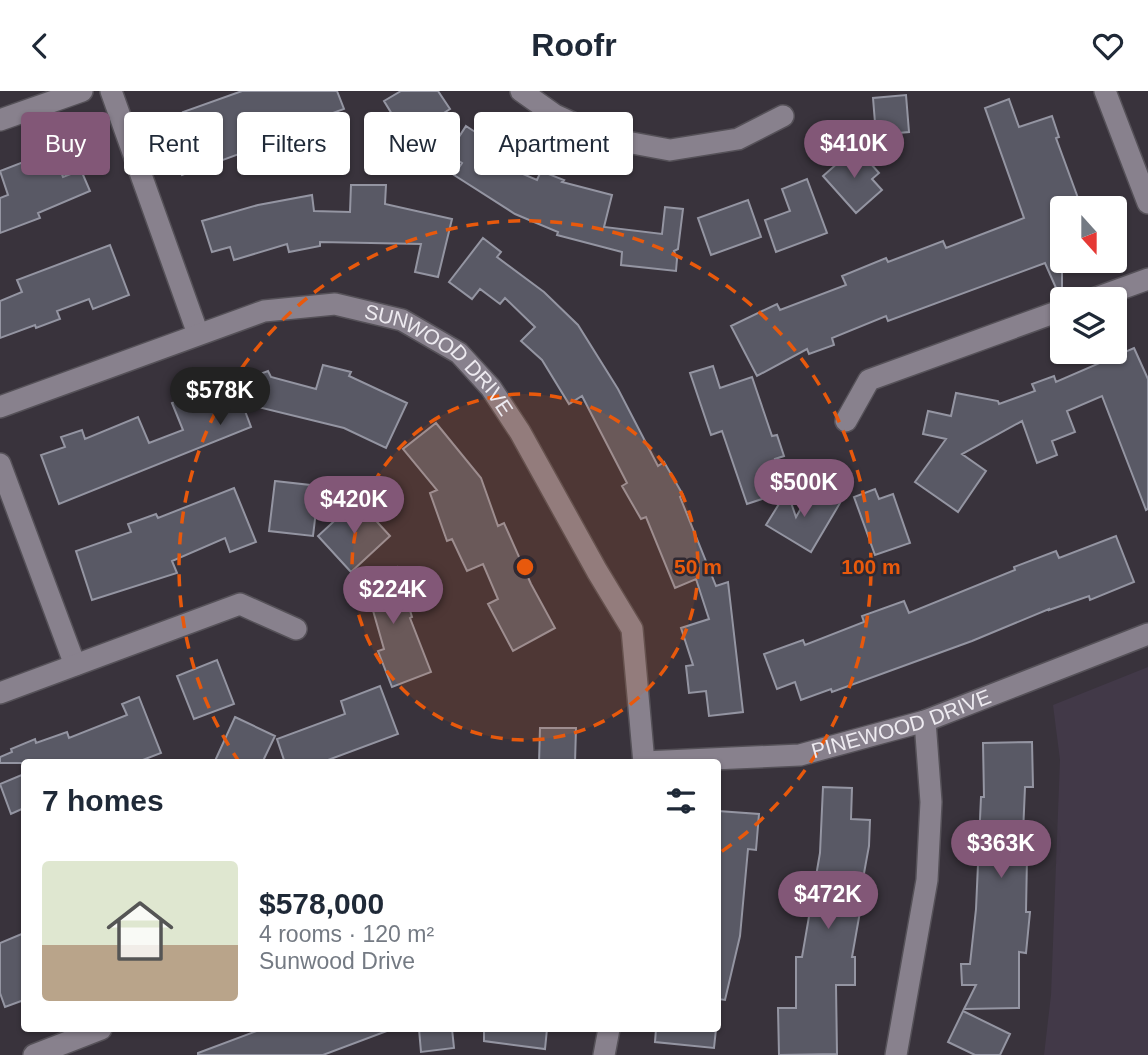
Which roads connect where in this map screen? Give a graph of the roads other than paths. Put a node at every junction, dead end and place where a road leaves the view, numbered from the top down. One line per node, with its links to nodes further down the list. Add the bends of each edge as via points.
1 (82, 91): 6 (street)
2 (111, 91): 11 (street)
3 (521, 91): 5 (street, via 555,115 606,138 670,150 738,139)
4 (1105, 91): 7 (street)
5 (783, 116)
6 (0, 120)
7 (1148, 203)
8 (1148, 279): 9 (street)
9 (1126, 287)
10 (1050, 314): 13 (street, via 869,380)
11 (198, 334): 12 (street, SUNWOOD DRIVE); 20 (street, SUNWOOD DRIVE, via 264,311 335,304 402,320 459,353 491,388 520,432 632,629)
12 (0, 407)
13 (846, 421)
14 (0, 464): 17 (street)
15 (296, 629): 17 (street, via 240,604)
16 (1148, 634): 19 (street, PINEWOOD DRIVE)
17 (75, 664): 18 (street)
18 (0, 693)
19 (925, 721): 21 (street, PINEWOOD DRIVE, via 800,755); 26 (street, via 931,802 927,880)
20 (644, 759)
21 (711, 759)
22 (93, 1032): 24 (street)
23 (608, 1032): 25 (street)
24 (34, 1055)
25 (604, 1055)
26 (896, 1055)

